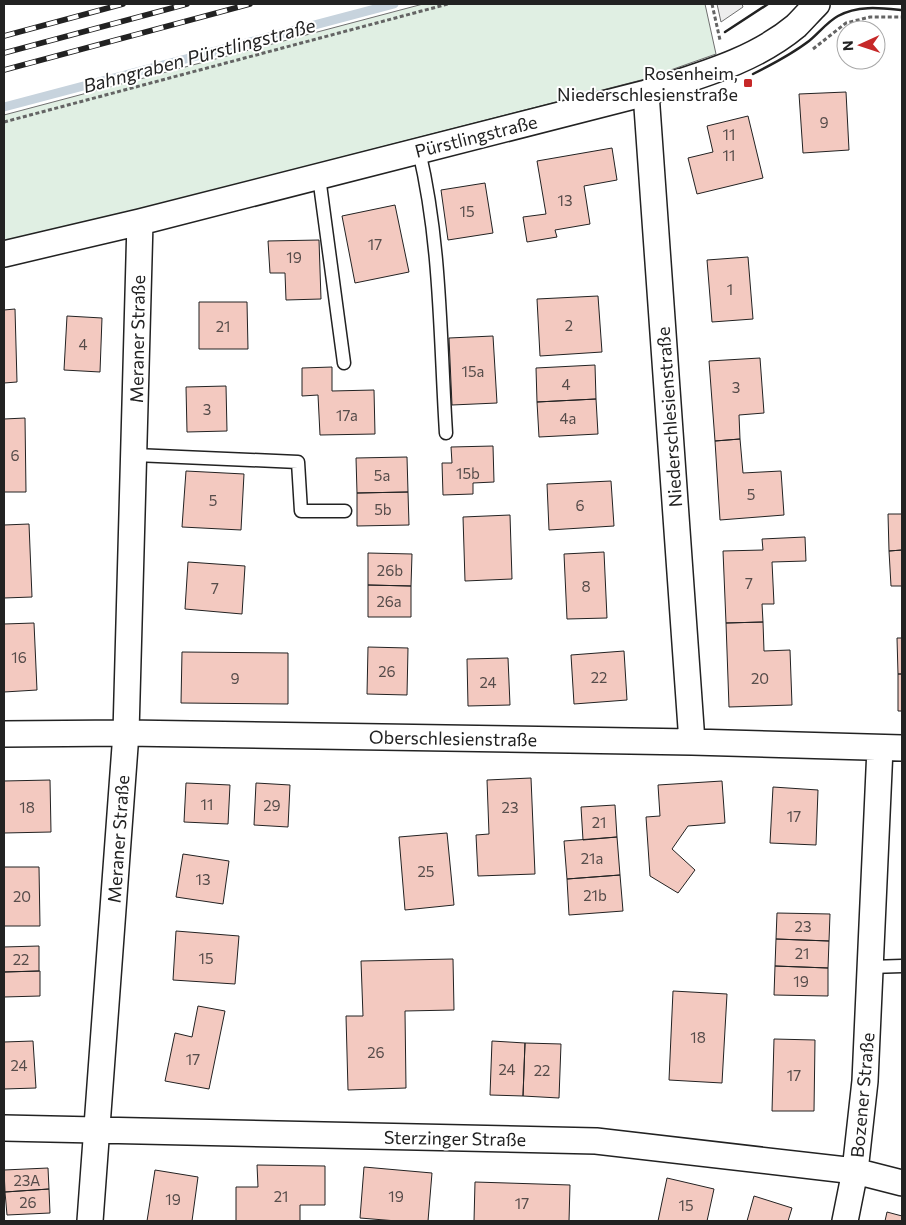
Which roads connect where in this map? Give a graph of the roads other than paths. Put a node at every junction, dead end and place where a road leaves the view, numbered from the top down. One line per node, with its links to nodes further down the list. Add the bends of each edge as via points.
1 (817, 4): 2 (street, Pürstlingstraße, via 795,26 761,50 726,66)
2 (646, 93): 3 (street, Pürstlingstraße); 13 (street, Niederschlesienstraße)
3 (419, 151): 4 (street, Pürstlingstraße); 8 (lane, via 436,254)
4 (320, 176): 5 (street, Pürstlingstraße); 7 (lane)
5 (140, 222): 6 (street, Pürstlingstraße); 9 (street, Meraner Straße)
6 (4, 254)
7 (344, 363)
8 (446, 433)
9 (134, 455): 10 (lane, via 298,462 301,511); 11 (street, Meraner Straße)
10 (345, 511)
11 (126, 733): 12 (street, Oberschlesienstraße); 13 (street, Oberschlesienstraße); 18 (street, Meraner Straße)
12 (4, 734)
13 (692, 742): 14 (street, Oberschlesienstraße)
14 (891, 748): 16 (street, Bozener Straße)
15 (902, 966): 16 (lane)
16 (870, 967): 19 (street, Bozener Straße, via 865,1081)
17 (4, 1128): 18 (street, Sterzinger Straße)
18 (96, 1132): 19 (street, Sterzinger Straße, via 596,1141); 21 (street, Meraner Straße)
19 (855, 1171): 20 (street, Sterzinger Straße); 22 (street, Bozener Straße)
20 (902, 1183)
21 (90, 1221)
22 (845, 1221)

